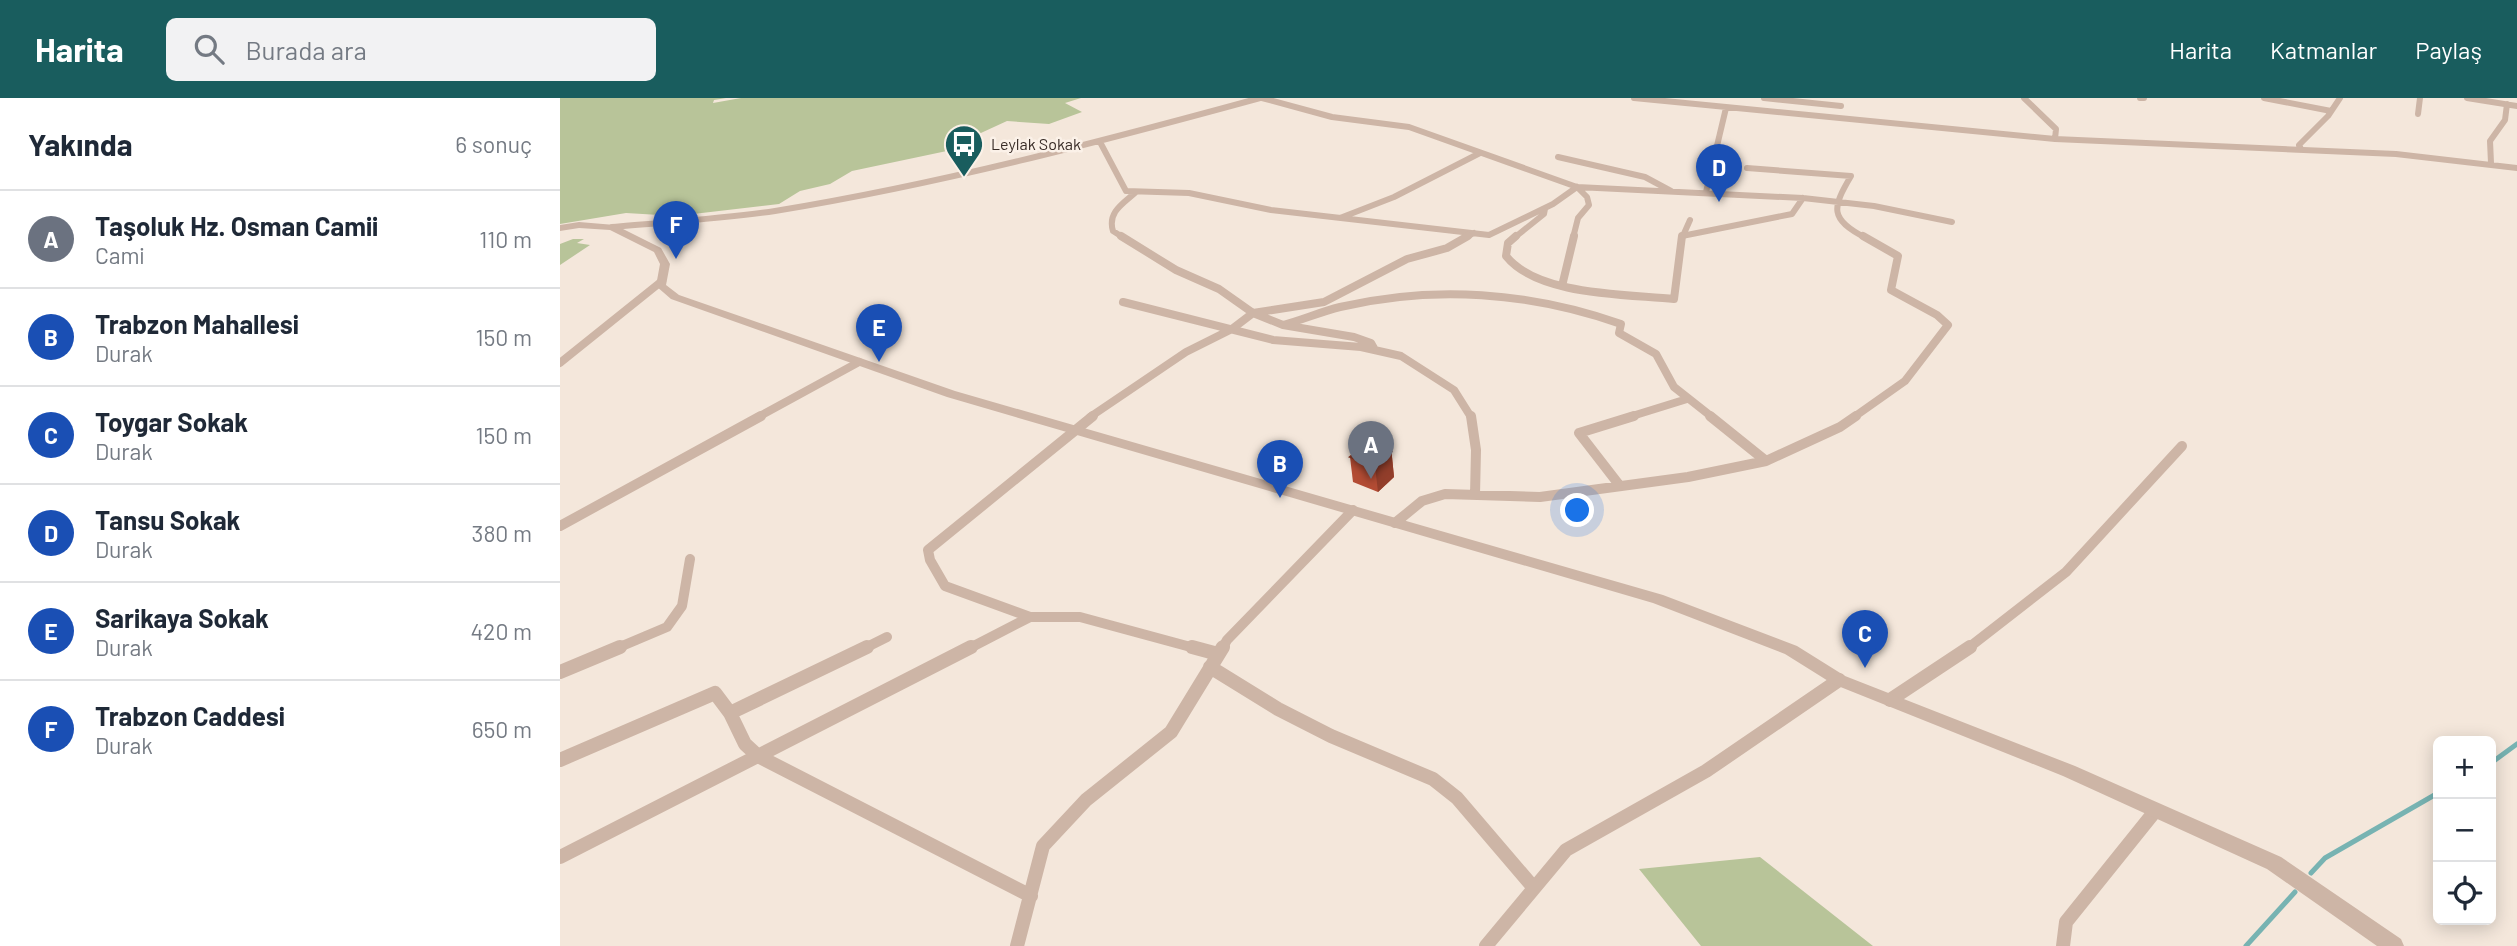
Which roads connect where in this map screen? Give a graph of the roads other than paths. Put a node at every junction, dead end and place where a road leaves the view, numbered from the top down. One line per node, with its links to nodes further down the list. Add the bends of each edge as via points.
1 (1261, 98): 20 (street); 22 (street, via 1332,117 1409,127)
2 (1634, 98): 12 (street)
3 (1717, 98): 12 (street)
4 (1764, 98): 13 (street)
5 (1850, 98): 13 (street)
6 (2024, 98): 19 (street, via 2056,129)
7 (2264, 98): 16 (street)
8 (2340, 98): 16 (street)
9 (2420, 98): 17 (street)
10 (2467, 98): 11 (street)
11 (2507, 104): 14 (street); 24 (street, via 2505,120 2490,141)
12 (1704, 106): 15 (street)
13 (1841, 106): 18 (street)
14 (2517, 106)
15 (1727, 108): 18 (street); 30 (street)
16 (2331, 111): 21 (street, via 2299,145)
17 (2418, 114)
18 (1826, 116): 19 (street)
19 (2055, 139): 21 (street)
20 (1100, 142): 29 (street, via 1123,188); 37 (street, via 970,174 773,211)
21 (2301, 149): 24 (street)
22 (1480, 153): 27 (street); 34 (street, via 1394,197)
23 (1558, 157): 28 (street, via 1646,176)
24 (2491, 163): 25 (street)
25 (2517, 167)
26 (1747, 168): 32 (street, via 1851,176)
27 (1577, 187): 28 (street); 33 (street); 42 (street, via 1589,205 1578,218)
28 (1671, 191): 30 (street)
29 (1136, 192): 34 (street, via 1189,192 1270,211); 44 (street, via 1111,215 1113,231)
30 (1706, 192): 31 (street)
31 (1803, 198): 32 (street); 40 (street, via 1792,214)
32 (1836, 202): 36 (street); 53 (street, via 1846,224 1898,256 1893,292 1948,325 1905,381 1840,427)
33 (1545, 208): 39 (street, via 1489,235); 42 (street, via 1544,214 1508,243 1506,256 1535,279)
34 (1338, 219): 39 (street)
35 (1690, 220): 40 (street)
36 (1952, 222)
37 (612, 227): 38 (street); 41 (street, via 658,250 664,264)
38 (560, 228)
39 (1474, 233): 44 (street, via 1362,280 1332,300)
40 (1682, 236): 42 (street, via 1674,299)
41 (662, 281): 48 (street, via 675,297); 49 (street)
42 (1562, 286)
43 (1123, 302): 46 (street)
44 (1254, 313): 45 (street); 46 (street)
45 (1283, 325): 47 (street, via 1354,337 1371,343); 50 (street, via 1340,307 1421,295 1475,293 1553,303 1588,310 1620,324 1624,338 1656,354 1674,387)
46 (1232, 329): 47 (street, via 1273,340); 51 (street, via 1186,352)
47 (1376, 351): 55 (street, via 1401,356 1454,390 1470,412 1476,450)
48 (859, 362): 51 (street); 58 (street)
49 (560, 363)
50 (1687, 399): 53 (street); 54 (street, via 1579,433)
51 (1073, 429): 56 (street); 60 (street, via 928,550 945,586)
52 (2182, 446): 65 (street, via 2066,572 1970,647)
53 (1766, 461): 54 (street)
54 (1620, 486): 55 (street, via 1540,497)
55 (1475, 495): 57 (street, via 1445,494 1422,501)
56 (1353, 510): 57 (street); 62 (street, via 1227,640)
57 (1395, 523): 64 (street, via 1658,599 1791,650)
58 (560, 526)
59 (690, 559): 63 (street, via 682,606 667,627)
60 (1030, 617): 62 (street, via 1080,617); 67 (street)
61 (887, 637): 66 (street)
62 (1214, 661): 71 (street, via 1288,715 1433,779 1457,798); 72 (street, via 1171,732 1086,800 1043,846)
63 (560, 672)
64 (1839, 680): 65 (street); 71 (street, via 1706,771 1566,850)
65 (1890, 700): 69 (street)
66 (730, 713): 67 (street, via 745,744); 68 (street, via 715,693)
67 (758, 756): 70 (street); 72 (street)
68 (560, 760)
69 (2156, 810): 75 (street, via 2066,922); 76 (street, via 2274,863)
70 (560, 857)
71 (1534, 888): 74 (street)
72 (1031, 896): 73 (street)
73 (1017, 946)
74 (1486, 946)
75 (2063, 946)
76 (2394, 946)

